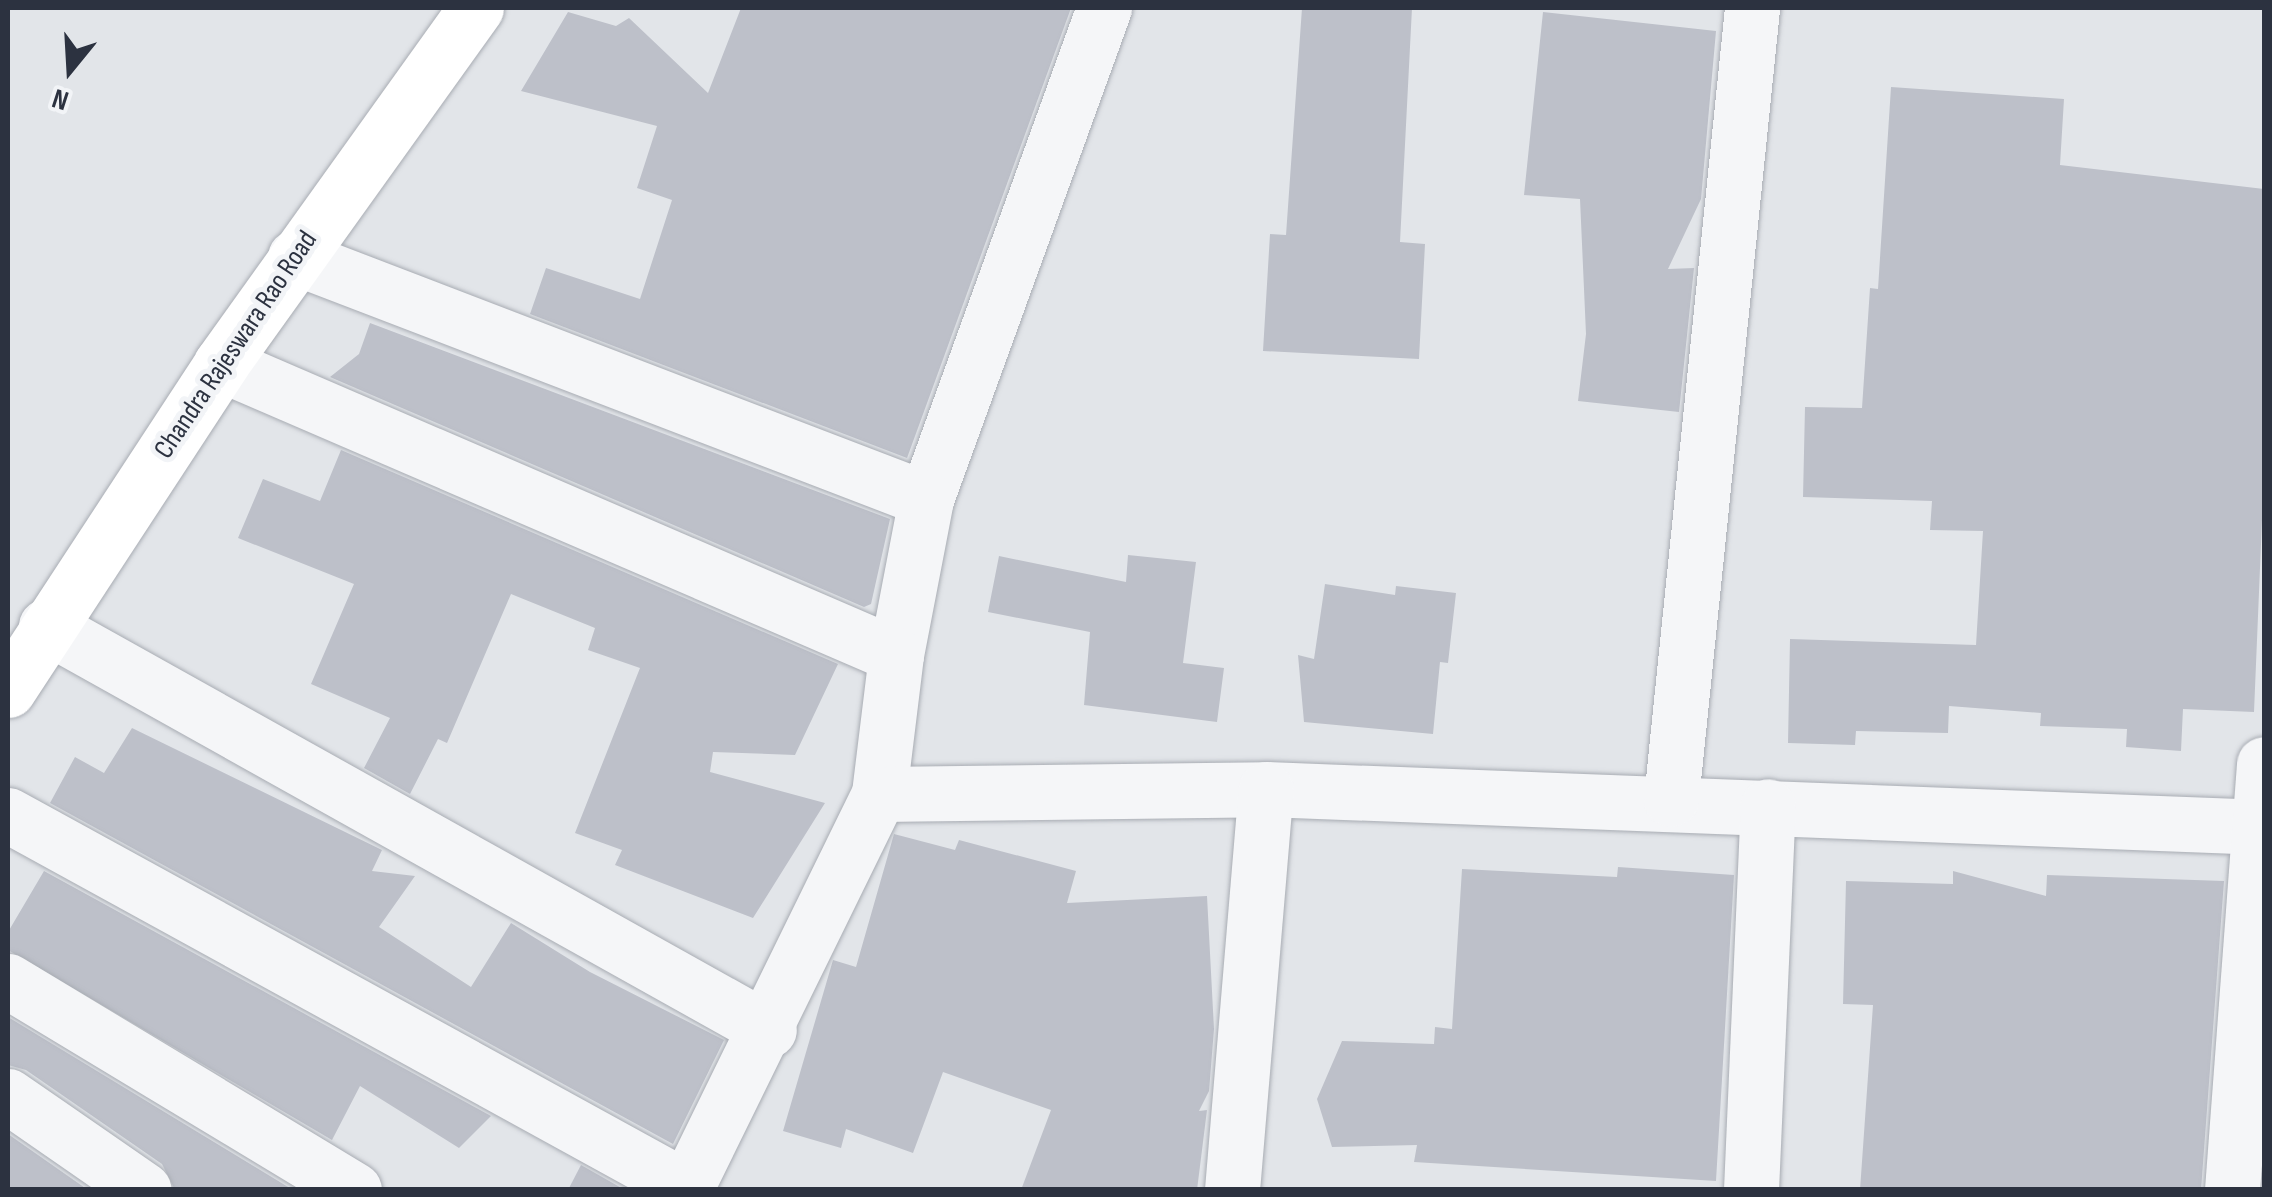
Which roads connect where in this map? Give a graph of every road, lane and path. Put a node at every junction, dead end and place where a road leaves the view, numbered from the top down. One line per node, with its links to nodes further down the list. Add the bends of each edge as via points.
1 (476, 8): 4 (street, Chandra Rajeswara Rao Road)
2 (1104, 8): 6 (street)
3 (1752, 8): 13 (street)
4 (295, 257): 5 (street, Chandra Rajeswara Rao Road); 6 (street)
5 (221, 364): 7 (street, Chandra Rajeswara Rao Road); 8 (street)
6 (926, 499): 8 (street)
7 (46, 626): 9 (street, Chandra Rajeswara Rao Road); 18 (street)
8 (896, 654): 12 (street)
9 (8, 690)
10 (2264, 764): 16 (street)
11 (1266, 789): 12 (street); 13 (street); 23 (street)
12 (879, 794): 18 (street)
13 (1671, 800): 14 (street)
14 (1768, 806): 16 (street); 24 (street)
15 (8, 816): 20 (street)
16 (2262, 826): 25 (street)
17 (8, 982): 22 (street)
18 (768, 1030): 20 (street)
19 (8, 1096): 21 (street)
20 (686, 1189)
21 (144, 1190)
22 (354, 1190)
23 (1232, 1190)
24 (1751, 1190)
25 (2232, 1190)

